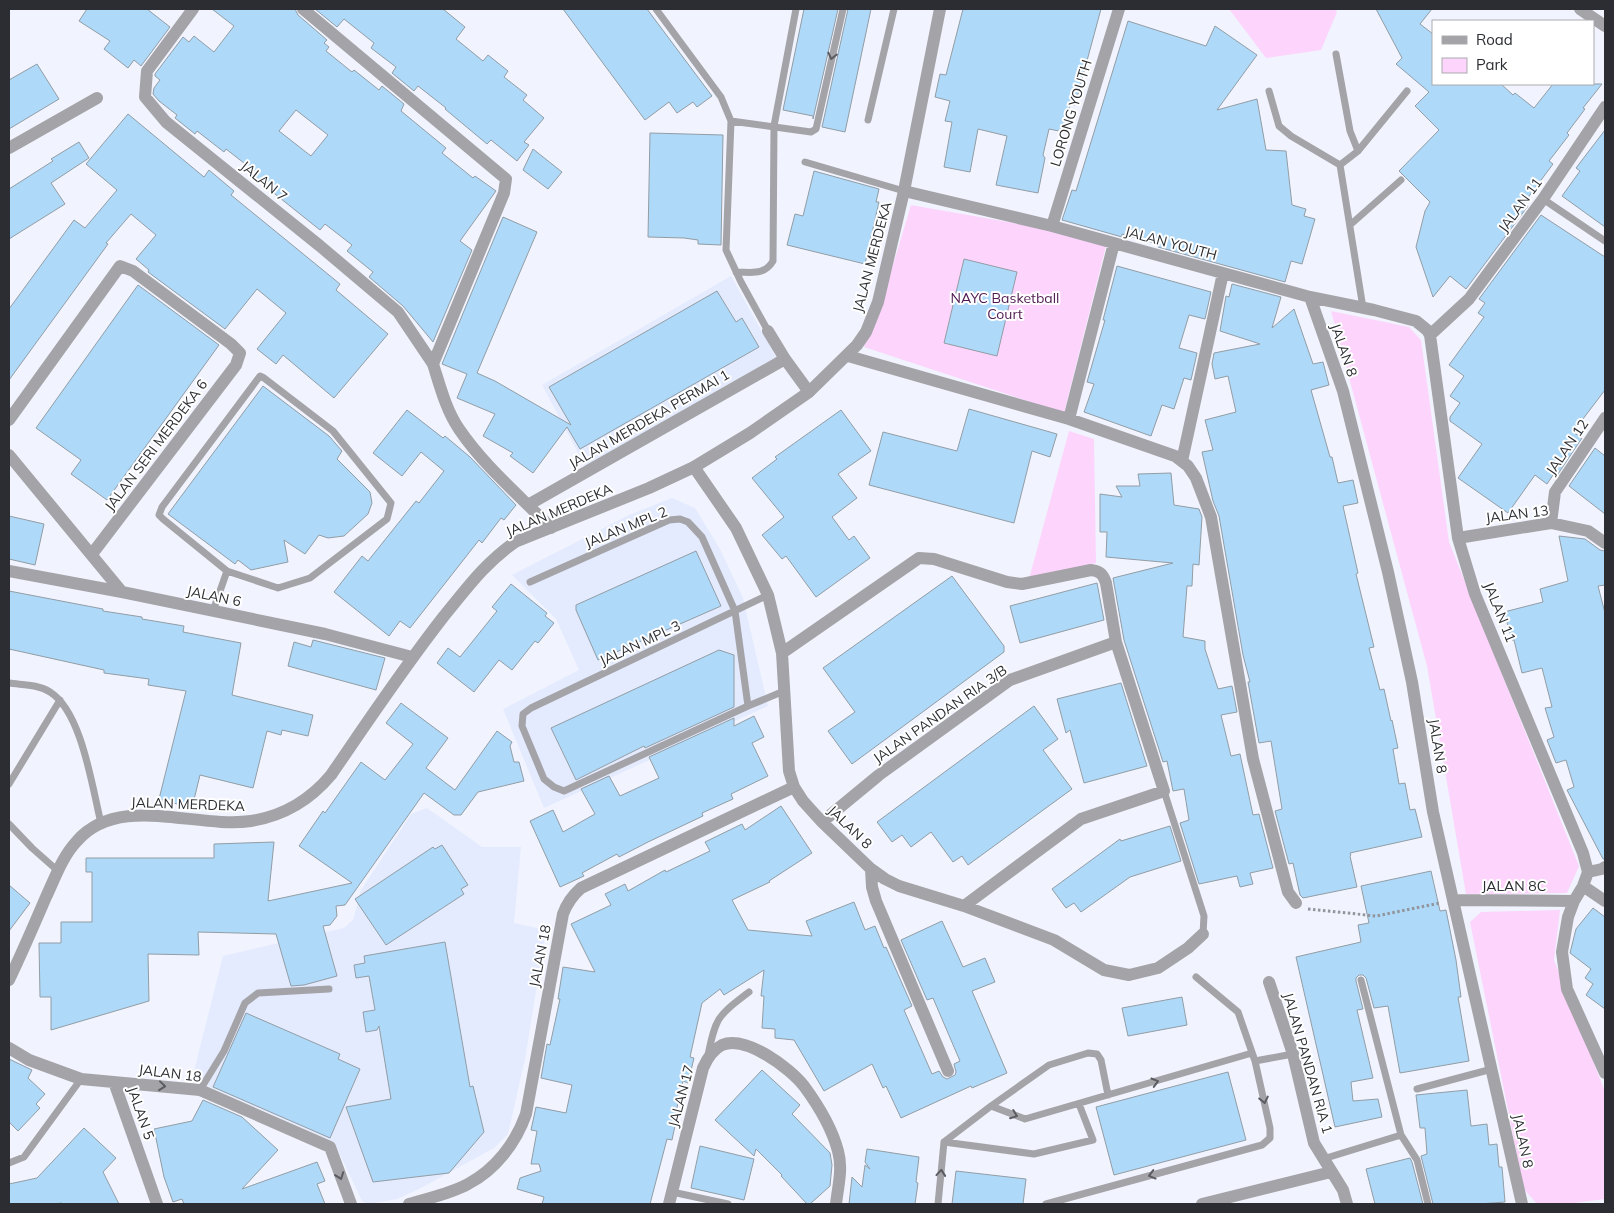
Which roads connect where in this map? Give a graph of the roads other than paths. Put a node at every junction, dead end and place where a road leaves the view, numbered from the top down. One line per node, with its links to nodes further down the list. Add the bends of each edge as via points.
1 (193, 9): 38 (street, JALAN 7, via 147,71 145,97 166,122 398,312)
2 (303, 9): 38 (street, via 506,179 504,193)
3 (656, 9): 16 (lane, via 721,97)
4 (796, 9): 18 (lane)
5 (843, 9): 18 (lane, one-way to 18, via 816,129 811,132)
6 (894, 9): 17 (lane)
7 (940, 9): 24 (street, JALAN MERDEKA)
8 (1119, 9): 27 (street, LORONG YOUTH)
9 (1580, 9): 10 (street)
10 (1605, 26)
11 (1336, 54): 20 (lane, via 1350,131)
12 (1269, 91): 22 (lane, via 1279,126)
13 (1407, 91): 20 (lane)
14 (97, 98): 19 (street)
15 (1605, 107): 25 (street, JALAN 11)
16 (731, 120): 18 (lane); 30 (lane, via 726,250)
17 (868, 120)
18 (774, 126): 30 (lane, via 773,261 762,272)
19 (9, 148)
20 (1358, 151): 22 (lane)
21 (805, 162): 24 (lane)
22 (1340, 165): 26 (lane)
23 (1401, 180): 26 (lane)
24 (904, 191): 27 (street, JALAN YOUTH); 36 (street, JALAN MERDEKA, via 878,302 866,332)
25 (1543, 199): 28 (lane); 35 (street, JALAN 11, via 1468,299)
26 (1350, 225): 33 (lane)
27 (1052, 226): 29 (street, JALAN YOUTH)
28 (1605, 241)
29 (1114, 243): 31 (street, JALAN YOUTH); 41 (street)
30 (736, 272): 34 (lane)
31 (1223, 273): 32 (street, JALAN YOUTH); 44 (street)
32 (1310, 297): 33 (street, JALAN YOUTH); 77 (street, JALAN 8, via 1343,392 1388,572)
33 (1364, 308): 35 (street, JALAN YOUTH, via 1416,321)
34 (768, 331): 37 (street)
35 (1428, 332): 49 (street, JALAN 11)
36 (848, 356): 39 (street, JALAN MERDEKA); 41 (street)
37 (785, 359): 39 (street); 46 (street, JALAN MERDEKA PERMAI 1)
38 (434, 364): 46 (street, JALAN 7, via 458,427 482,459)
39 (809, 392): 45 (street, JALAN MERDEKA)
40 (1605, 418): 47 (street, JALAN 12, via 1555,492)
41 (1069, 419): 44 (street)
42 (9, 420): 51 (street, JALAN SERI MERDEKA 6, via 120,266 133,271 240,353 236,365)
43 (9, 455): 51 (street)
44 (1182, 461): 80 (street, via 1196,478 1211,517 1253,759 1288,892)
45 (694, 467): 48 (street, JALAN MERDEKA); 56 (street, JALAN 8, via 736,528)
46 (528, 505): 48 (street, JALAN 7)
47 (1551, 523): 49 (street, JALAN 13); 50 (street, JALAN 13, via 1588,531)
48 (551, 528): 61 (street, JALAN MERDEKA, via 516,542 498,554)
49 (1458, 538): 75 (street, JALAN 11, via 1475,594 1584,853)
50 (1605, 543)
51 (92, 554): 55 (street)
52 (9, 571): 55 (street, JALAN 6)
53 (227, 571): 53 (lane, via 278,588 310,578 387,519 391,503 333,430 260,376 159,515); 57 (lane)
54 (530, 582): 58 (lane, JALAN MPL 2, via 669,520 680,519 688,522 702,537)
55 (122, 592): 57 (street, JALAN 6)
56 (768, 595): 58 (lane, JALAN MPL 3); 60 (street, JALAN 8)
57 (213, 610): 61 (street, JALAN 6)
58 (735, 611): 65 (lane, JALAN MPL 2); 65 (lane, JALAN MPL 3, via 531,708 523,714 522,726 544,779 564,791)
59 (1116, 642): 60 (street, via 1106,583 1097,570 1022,584 934,559 919,558); 68 (street); 69 (street, JALAN PANDAN RIA 3/B, via 1010,680 879,774)
60 (782, 653): 63 (street, JALAN 8)
61 (412, 657): 70 (street, JALAN MERDEKA, via 331,775 319,789 290,809 249,821 133,815)
62 (9, 683): 64 (lane, via 38,686)
63 (784, 691): 65 (lane); 67 (street, JALAN 8, via 789,771)
64 (60, 700): 66 (lane); 70 (lane, via 73,719 81,742)
65 (748, 706)
66 (9, 784)
67 (794, 787): 69 (street, JALAN 8); 112 (street, JALAN 18, via 581,888 573,895 563,914 521,1128 501,1157 469,1184)
68 (1164, 791): 81 (street, via 1081,819); 82 (lane, via 1204,916)
69 (822, 822): 73 (street, JALAN 8)
70 (101, 823): 74 (street, JALAN MERDEKA, via 78,840)
71 (9, 824): 74 (lane)
72 (1605, 867): 75 (street)
73 (871, 869): 81 (street, JALAN 8, via 899,886); 95 (street, via 876,901)
74 (58, 871): 84 (street, JALAN MERDEKA)
75 (1588, 872): 76 (street)
76 (1583, 886): 78 (street); 79 (street)
77 (1454, 900): 78 (street, JALAN 8C); 94 (street, JALAN 8)
78 (1574, 901): 96 (street, via 1562,952 1567,989)
79 (1605, 901)
80 (1296, 903)
81 (964, 906): 82 (street, JALAN 8, via 1054,940 1104,970 1130,975 1158,968)
82 (1203, 934)
83 (1196, 977): 90 (lane, via 1238,1012)
84 (9, 980)
85 (1361, 980): 104 (lane)
86 (1269, 982): 91 (street, JALAN PANDAN RIA 1)
87 (329, 989): 100 (lane, via 258,993 245,1003 224,1051)
88 (750, 992): 92 (lane, via 717,1020)
89 (9, 1048): 97 (street, JALAN 5, via 29,1060)
90 (1252, 1053): 93 (lane); 101 (lane, one-way to 90)
91 (1293, 1054): 93 (lane); 106 (street, JALAN PANDAN RIA 1, via 1314,1142)
92 (707, 1059): 109 (street, JALAN 17); 114 (street, JALAN 17, via 722,1045 742,1044 772,1058 803,1085 816,1103 838,1152 841,1169)
93 (1255, 1061): 116 (lane, one-way to 116, via 1270,1128 1270,1138 1262,1145)
94 (1492, 1069): 99 (lane); 120 (street, JALAN 8)
95 (948, 1071)
96 (1605, 1073)
97 (81, 1079): 98 (street, JALAN 5); 107 (lane, via 24,1157)
98 (114, 1082): 100 (street, JALAN 18, one-way to 100); 110 (street, JALAN 5)
99 (1417, 1089)
100 (200, 1090): 111 (street, JALAN 18, one-way to 111, via 330,1147)
101 (1108, 1096): 102 (lane); 103 (lane, via 1101,1060 1097,1054 1088,1054 1049,1064)
102 (1078, 1104): 103 (lane, one-way to 102, via 1025,1119); 105 (lane, via 1093,1140 1034,1154)
103 (991, 1106): 105 (lane)
104 (1401, 1134): 106 (lane); 119 (lane, via 1417,1160)
105 (944, 1142): 115 (lane, one-way to 105)
106 (1323, 1159): 108 (street, JALAN PANDAN RIA 1)
107 (9, 1163)
108 (1331, 1172): 117 (street); 118 (street, JALAN PANDAN RIA 1, via 1343,1190)
109 (670, 1198): 113 (lane)
110 (157, 1204)
111 (351, 1204)
112 (409, 1204)
113 (728, 1204)
114 (836, 1204)
115 (938, 1204)
116 (1046, 1204)
117 (1202, 1204)
118 (1346, 1204)
119 (1428, 1204)
120 (1522, 1204)

